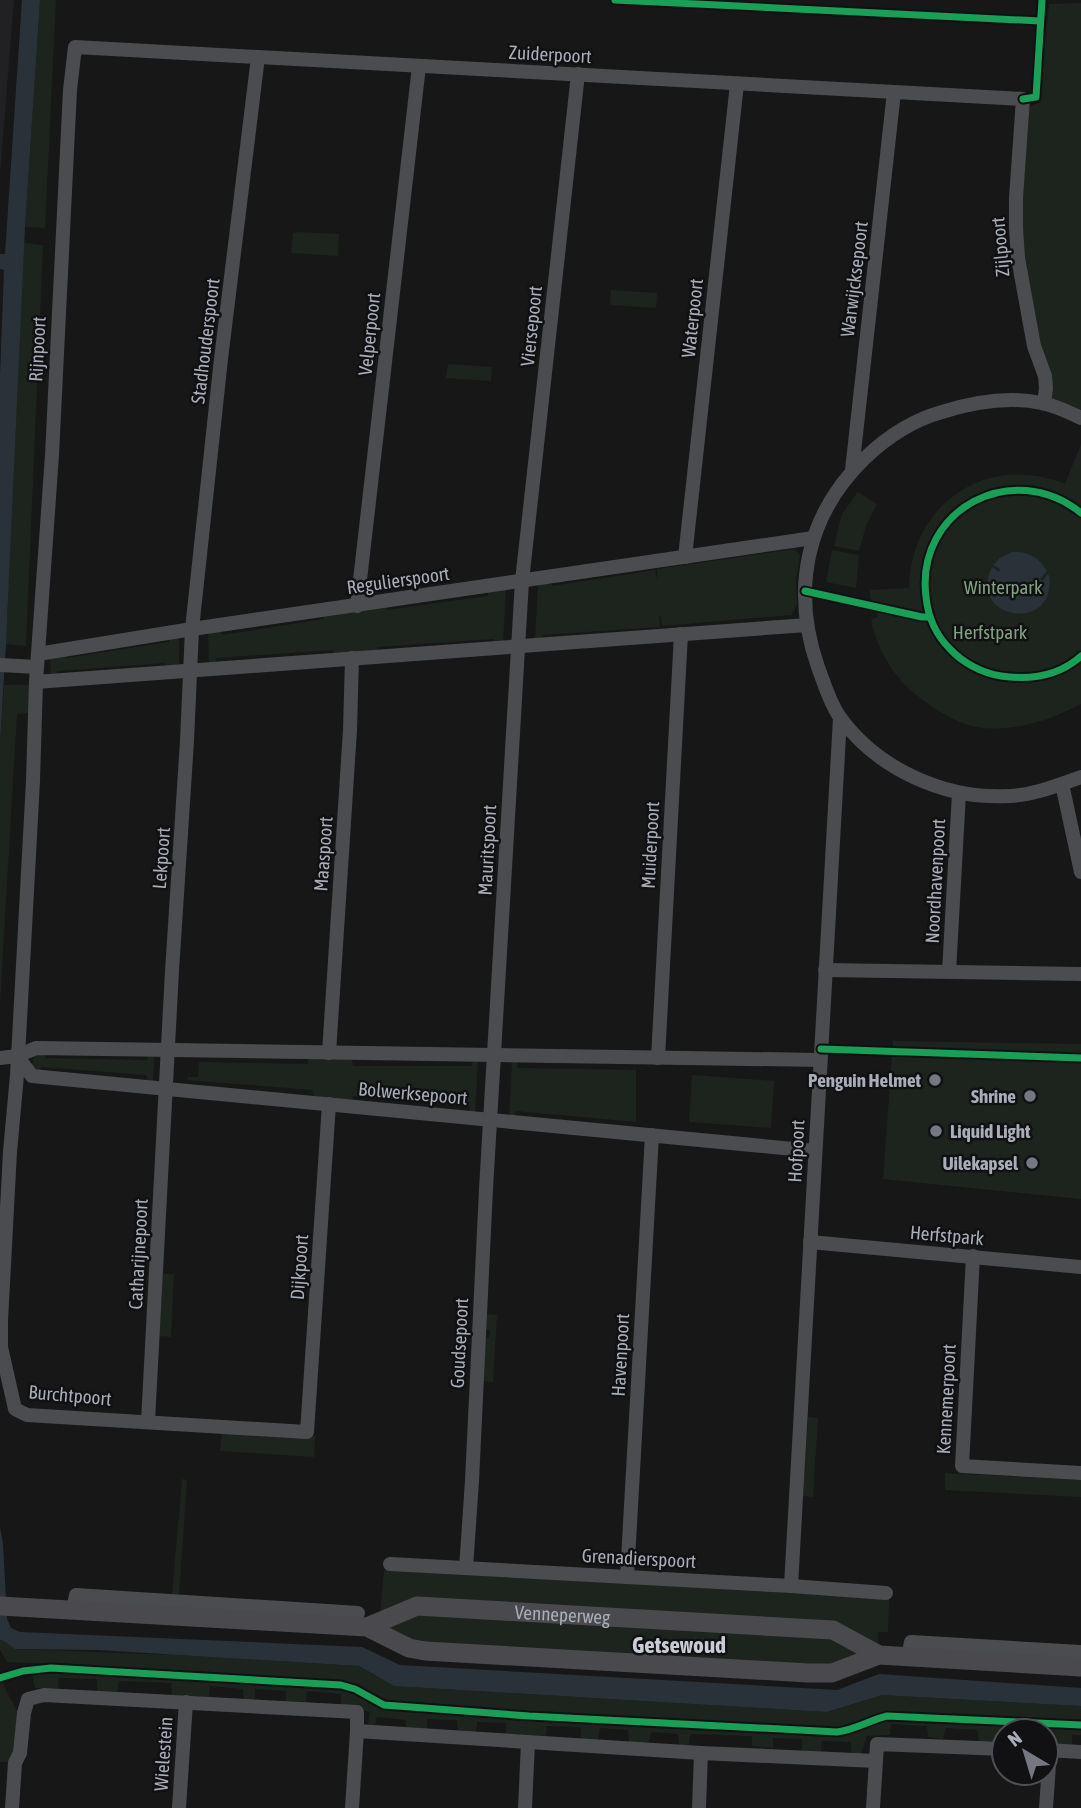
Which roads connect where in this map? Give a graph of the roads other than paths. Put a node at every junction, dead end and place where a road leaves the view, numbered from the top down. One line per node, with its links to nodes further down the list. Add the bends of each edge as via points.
1 (75, 47): 2 (street, Zuiderpoort); 21 (street, Rijnpoort, via 51,455)
2 (258, 57): 3 (street, Zuiderpoort); 16 (street, Stadhouderspoort)
3 (419, 66): 4 (street, Zuiderpoort); 14 (street, Velperpoort)
4 (578, 75): 5 (street, Zuiderpoort); 13 (street, Viersepoort)
5 (737, 84): 6 (street, Zuiderpoort); 12 (street, Waterpoort)
6 (894, 92): 7 (street, Zuiderpoort); 10 (street, Warwijcksepoort)
7 (1023, 99): 8 (street, Zijlpoort, via 1016,238 1034,345 1045,376)
8 (1044, 403): 9 (street); 10 (street, via 995,401 934,414 894,434)
9 (1081, 418)
10 (852, 470): 11 (street, via 834,494)
11 (813, 538): 12 (street, Regulierspoort); 15 (street, via 805,579)
12 (685, 557): 13 (street, Regulierspoort)
13 (522, 581): 14 (street, Regulierspoort); 18 (street, Viersepoort)
14 (358, 606): 16 (street, Regulierspoort)
15 (807, 625): 17 (street, Regulierspoort); 23 (street, via 814,656)
16 (192, 629): 21 (street, Regulierspoort); 22 (street, Stadhouderspoort)
17 (681, 634): 18 (street, Regulierspoort); 36 (street, Muiderpoort)
18 (518, 646): 19 (street, Regulierspoort); 33 (street, Mauritspoort)
19 (352, 658): 22 (street, Regulierspoort); 32 (street, Maaspoort)
20 (0, 665): 21 (street, Regulierspoort)
21 (33, 667): 22 (street, Regulierspoort); 34 (street, Rijnpoort, via 33,781)
22 (191, 670): 31 (street, Lekpoort)
23 (840, 718): 26 (street, via 890,765); 28 (street, Hofpoort)
24 (1081, 776): 25 (street)
25 (1062, 784): 26 (street, via 1008,797); 27 (street)
26 (959, 793): 29 (street, Noordhavenpoort)
27 (1081, 872)
28 (825, 970): 29 (street, Noordhavenpoort); 37 (street, Hofpoort)
29 (949, 972): 30 (street, Noordhavenpoort)
30 (1081, 974)
31 (169, 1049): 32 (street, Bolwerksepoort); 34 (street, Bolwerksepoort, via 36,1048); 38 (street, Lekpoort)
32 (329, 1053): 33 (street, Bolwerksepoort)
33 (495, 1055): 36 (street, Bolwerksepoort); 40 (street, Mauritspoort)
34 (18, 1056): 35 (street, Bolwerksepoort); 38 (street, Bolwerksepoort, via 32,1076); 46 (street, Burchtpoort, via 0,1334 15,1409 27,1415)
35 (0, 1058)
36 (658, 1058): 37 (street, Bolwerksepoort)
37 (820, 1060): 42 (street, Hofpoort)
38 (166, 1088): 39 (street, Bolwerksepoort); 46 (street, Catharijnepoort)
39 (329, 1104): 40 (street, Bolwerksepoort); 47 (street, Dijkpoort)
40 (491, 1120): 41 (street, Bolwerksepoort); 50 (street, Goudsepoort)
41 (652, 1135): 42 (street, Bolwerksepoort); 51 (street, Havenpoort)
42 (815, 1151): 43 (street, Hofpoort)
43 (810, 1242): 44 (street, Herfstpark); 52 (street, Hofpoort)
44 (973, 1256): 45 (street, Herfstpark); 48 (street, Kennemerpoort, via 962,1466)
45 (1081, 1267)
46 (148, 1421): 47 (street, Burchtpoort)
47 (307, 1432)
48 (1081, 1473)
49 (390, 1564): 50 (street, Grenadierspoort)
50 (466, 1568): 51 (street, Grenadierspoort)
51 (627, 1577): 52 (street, Grenadierspoort)
52 (791, 1586): 53 (street, Grenadierspoort)
53 (887, 1593)
54 (9, 1607): 55 (street, Venneperweg)
55 (363, 1620): 57 (street, Venneperweg, via 417,1606 833,1630); 57 (street, Venneperweg, via 409,1648 425,1651 832,1673)
56 (1081, 1652): 58 (street, via 911,1642)
57 (879, 1655): 58 (street, Venneperweg)
58 (908, 1657): 59 (street, Venneperweg)
59 (1081, 1667)
60 (186, 1702): 61 (street, via 357,1712); 69 (street, via 44,1695 28,1699 15,1762); 70 (street, Wielestein)
61 (357, 1731): 62 (street); 71 (street)
62 (527, 1742): 66 (street); 72 (street)
63 (990, 1748): 67 (street, via 877,1744)
64 (1060, 1751): 65 (street)
65 (1081, 1752)
66 (701, 1753): 67 (street); 73 (street)
67 (876, 1761): 74 (street)
68 (1047, 1787): 75 (street)
69 (12, 1808)
70 (179, 1808)
71 (352, 1808)
72 (525, 1808)
73 (699, 1808)
74 (873, 1808)
75 (1046, 1808)

